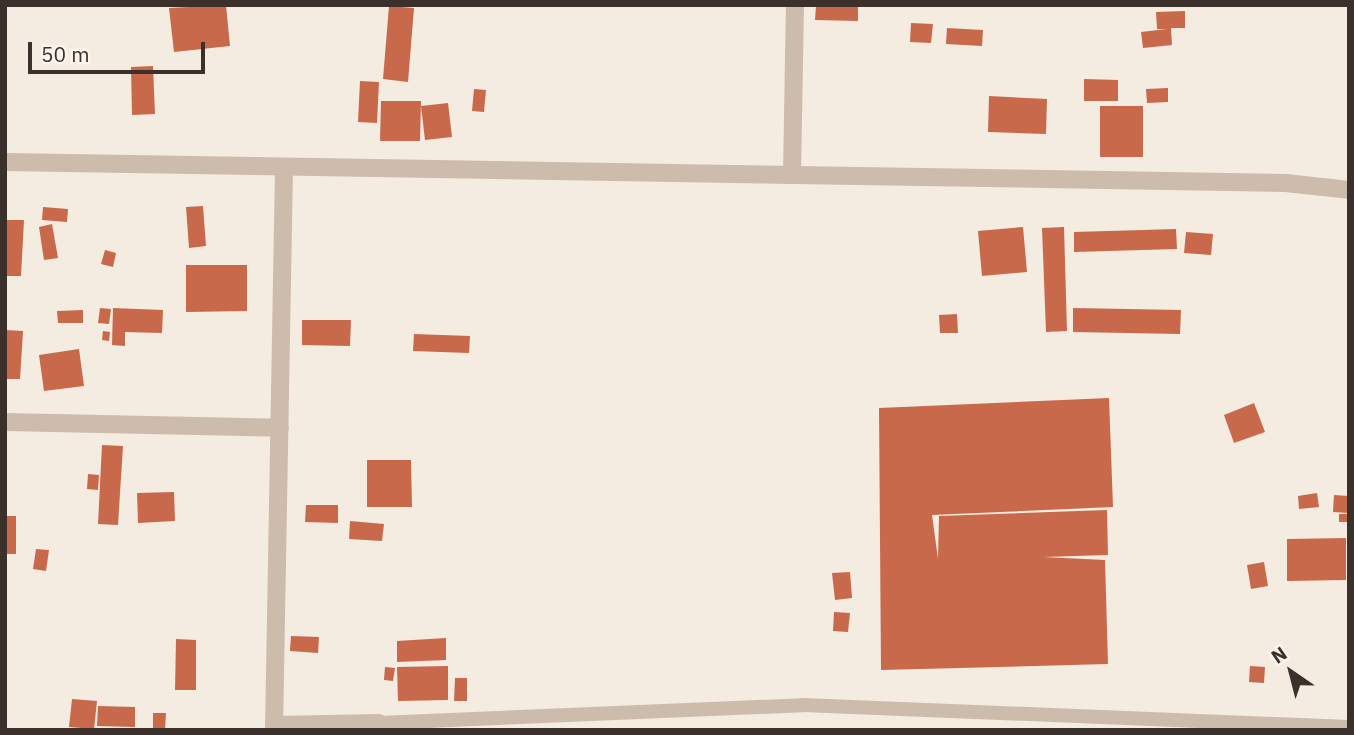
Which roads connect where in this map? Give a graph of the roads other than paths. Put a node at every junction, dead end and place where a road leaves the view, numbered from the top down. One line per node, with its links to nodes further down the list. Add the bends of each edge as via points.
1 (795, 5): 4 (street)
2 (5, 162): 3 (street)
3 (284, 168): 4 (street); 7 (street)
4 (792, 176): 5 (street, via 1286,183)
5 (1349, 190)
6 (5, 422): 7 (street)
7 (280, 428): 9 (street)
8 (379, 723): 9 (street); 10 (lane, via 803,705)
9 (274, 727)
10 (1349, 727)

